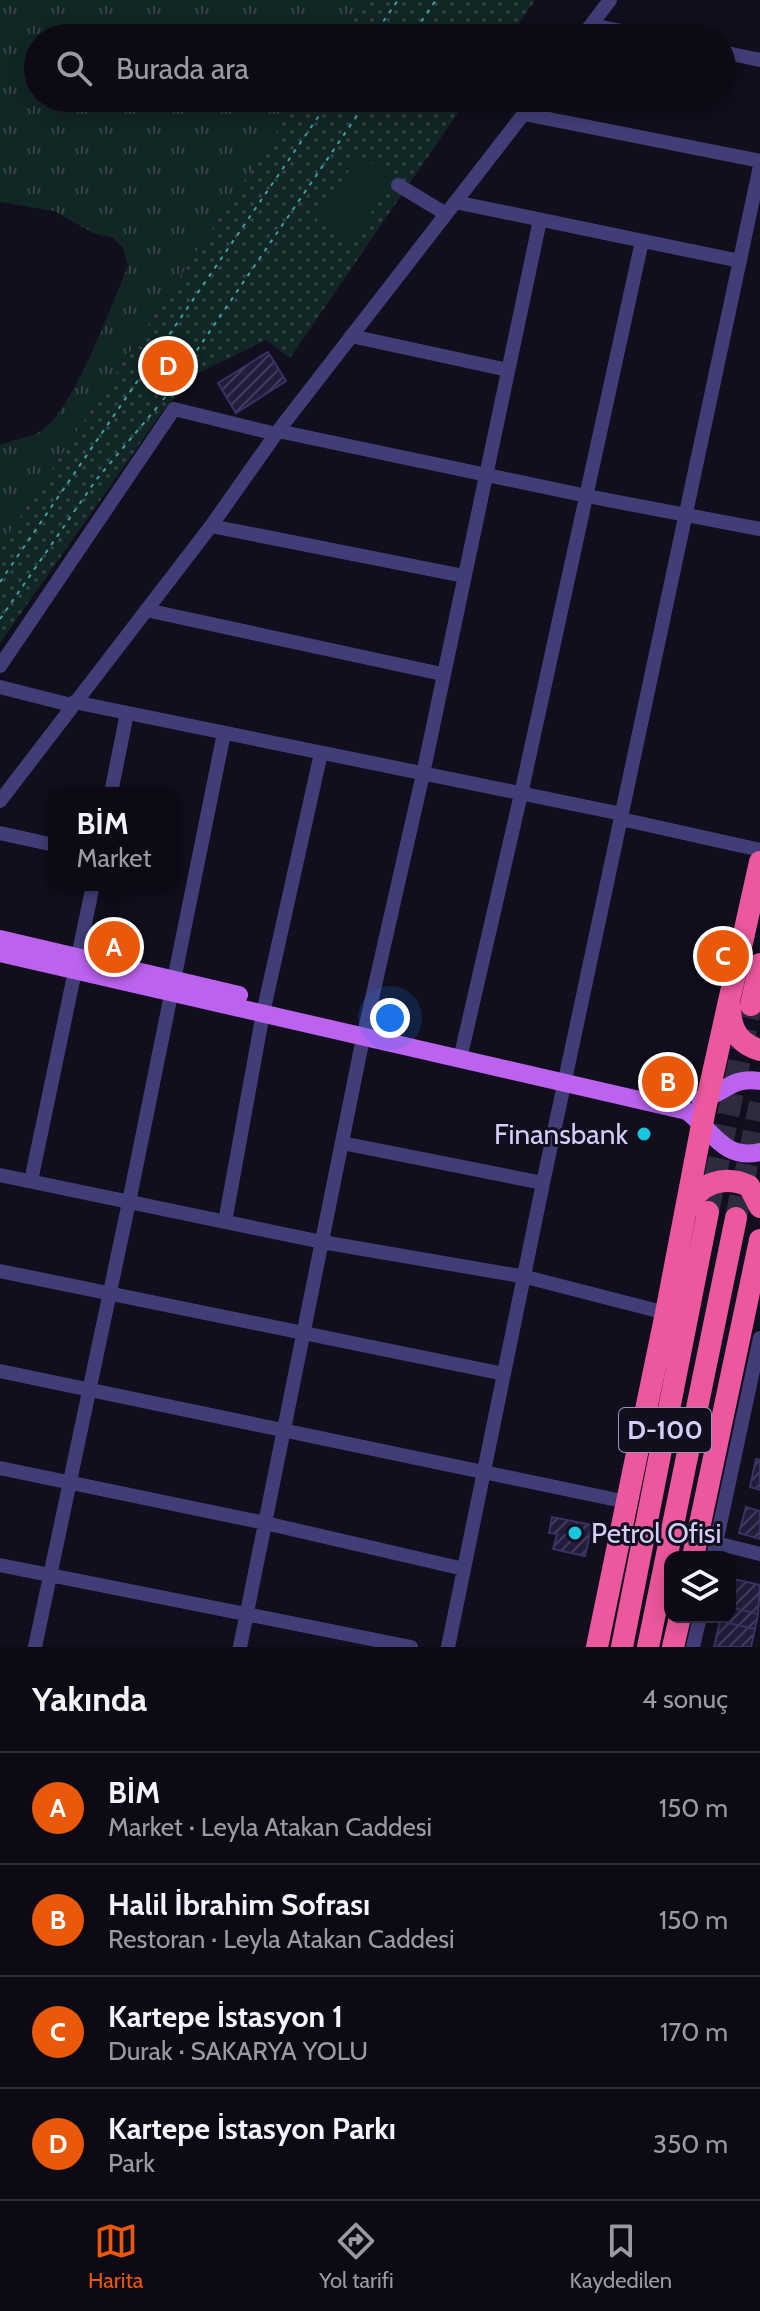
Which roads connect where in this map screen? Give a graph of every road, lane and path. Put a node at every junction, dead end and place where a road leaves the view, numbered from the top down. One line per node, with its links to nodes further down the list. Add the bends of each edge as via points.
1 (398, 0): 4 (path)
2 (436, 0): 5 (path)
3 (610, 0): 6 (street)
4 (382, 24)
5 (420, 24)
6 (593, 24)
7 (736, 55): 8 (street)
8 (760, 60)
9 (321, 112): 27 (path)
10 (359, 112): 29 (path, via 163,401 96,480)
11 (524, 114): 12 (street); 14 (street)
12 (760, 163): 17 (street)
13 (398, 185): 14 (street)
14 (451, 208): 15 (street); 18 (street)
15 (540, 220): 16 (street); 19 (street)
16 (642, 241): 17 (street); 22 (street)
17 (740, 261): 23 (street)
18 (351, 336): 19 (street); 20 (street)
19 (508, 370): 21 (street)
20 (277, 432): 21 (street); 24 (street); 30 (street, via 174,409)
21 (484, 474): 22 (street); 26 (street)
22 (587, 496): 23 (street); 39 (street)
23 (685, 515): 25 (street); 41 (street)
24 (211, 526): 26 (street); 28 (street)
25 (760, 529)
26 (464, 576): 31 (street)
27 (0, 582)
28 (146, 610): 31 (street); 33 (street)
29 (0, 619)
30 (0, 666)
31 (442, 674): 37 (street)
32 (0, 687): 33 (street)
33 (72, 704): 34 (street); 40 (street)
34 (127, 713): 35 (street); 38 (street)
35 (224, 733): 36 (street); 51 (street)
36 (321, 753): 37 (street); 53 (street)
37 (423, 774): 39 (street); 54 (street)
38 (112, 787)
39 (521, 794): 41 (street); 56 (street)
40 (0, 801)
41 (622, 816): 44 (street); 57 (street)
42 (0, 833): 43 (street)
43 (48, 844)
44 (760, 850)
45 (760, 862): 52 (highway)
46 (92, 891): 49 (street)
47 (0, 939): 49 (main road)
48 (0, 953): 49 (main road)
49 (75, 963): 51 (main road); 63 (street)
50 (760, 964): 52 (highway)
51 (171, 985): 53 (main road); 65 (street)
52 (740, 1004): 55 (highway, via 731,1022 747,1045); 59 (highway)
53 (264, 1007): 54 (main road); 69 (street)
54 (364, 1032): 56 (main road); 60 (street)
55 (760, 1050)
56 (461, 1054): 57 (main road)
57 (566, 1079): 59 (main road); 64 (street)
58 (760, 1081): 59 (main road, via 732,1083)
59 (692, 1107): 61 (main road, via 726,1149); 70 (highway, via 695,1163)
60 (342, 1143): 64 (street); 72 (street)
61 (760, 1152)
62 (0, 1175): 63 (street)
63 (31, 1181): 65 (street)
64 (543, 1183): 74 (street)
65 (129, 1202): 69 (street); 75 (street)
66 (760, 1207): 70 (highway, via 749,1186 721,1180 695,1195)
67 (708, 1212): 102 (highway, D-100)
68 (736, 1218): 103 (highway, D-100)
69 (225, 1222): 72 (street)
70 (683, 1225): 76 (highway)
71 (760, 1240): 89 (highway)
72 (322, 1242): 74 (street); 77 (street)
73 (0, 1271): 75 (street)
74 (526, 1277): 76 (street); 80 (street)
75 (109, 1294): 77 (street); 81 (street)
76 (666, 1313): 86 (highway)
77 (303, 1335): 80 (street); 82 (street)
78 (760, 1338): 88 (street)
79 (0, 1371): 81 (street)
80 (504, 1374): 84 (street)
81 (89, 1389): 82 (street); 85 (street)
82 (284, 1430): 84 (street); 87 (street)
83 (0, 1468): 85 (street)
84 (484, 1472): 86 (street); 92 (street)
85 (70, 1483): 87 (street); 93 (street)
86 (627, 1502): 101 (highway)
87 (265, 1523): 92 (street); 94 (street)
88 (714, 1550): 90 (street)
89 (694, 1551)
90 (760, 1554)
91 (0, 1565): 93 (street)
92 (464, 1569): 100 (street)
93 (49, 1575): 94 (street); 97 (street)
94 (246, 1616): 98 (street); 99 (street)
95 (679, 1623): 104 (highway)
96 (699, 1623): 105 (street)
97 (35, 1647)
98 (240, 1647)
99 (411, 1647)
100 (448, 1647)
101 (597, 1647)
102 (622, 1647)
103 (648, 1647)
104 (673, 1647)
105 (693, 1647)

